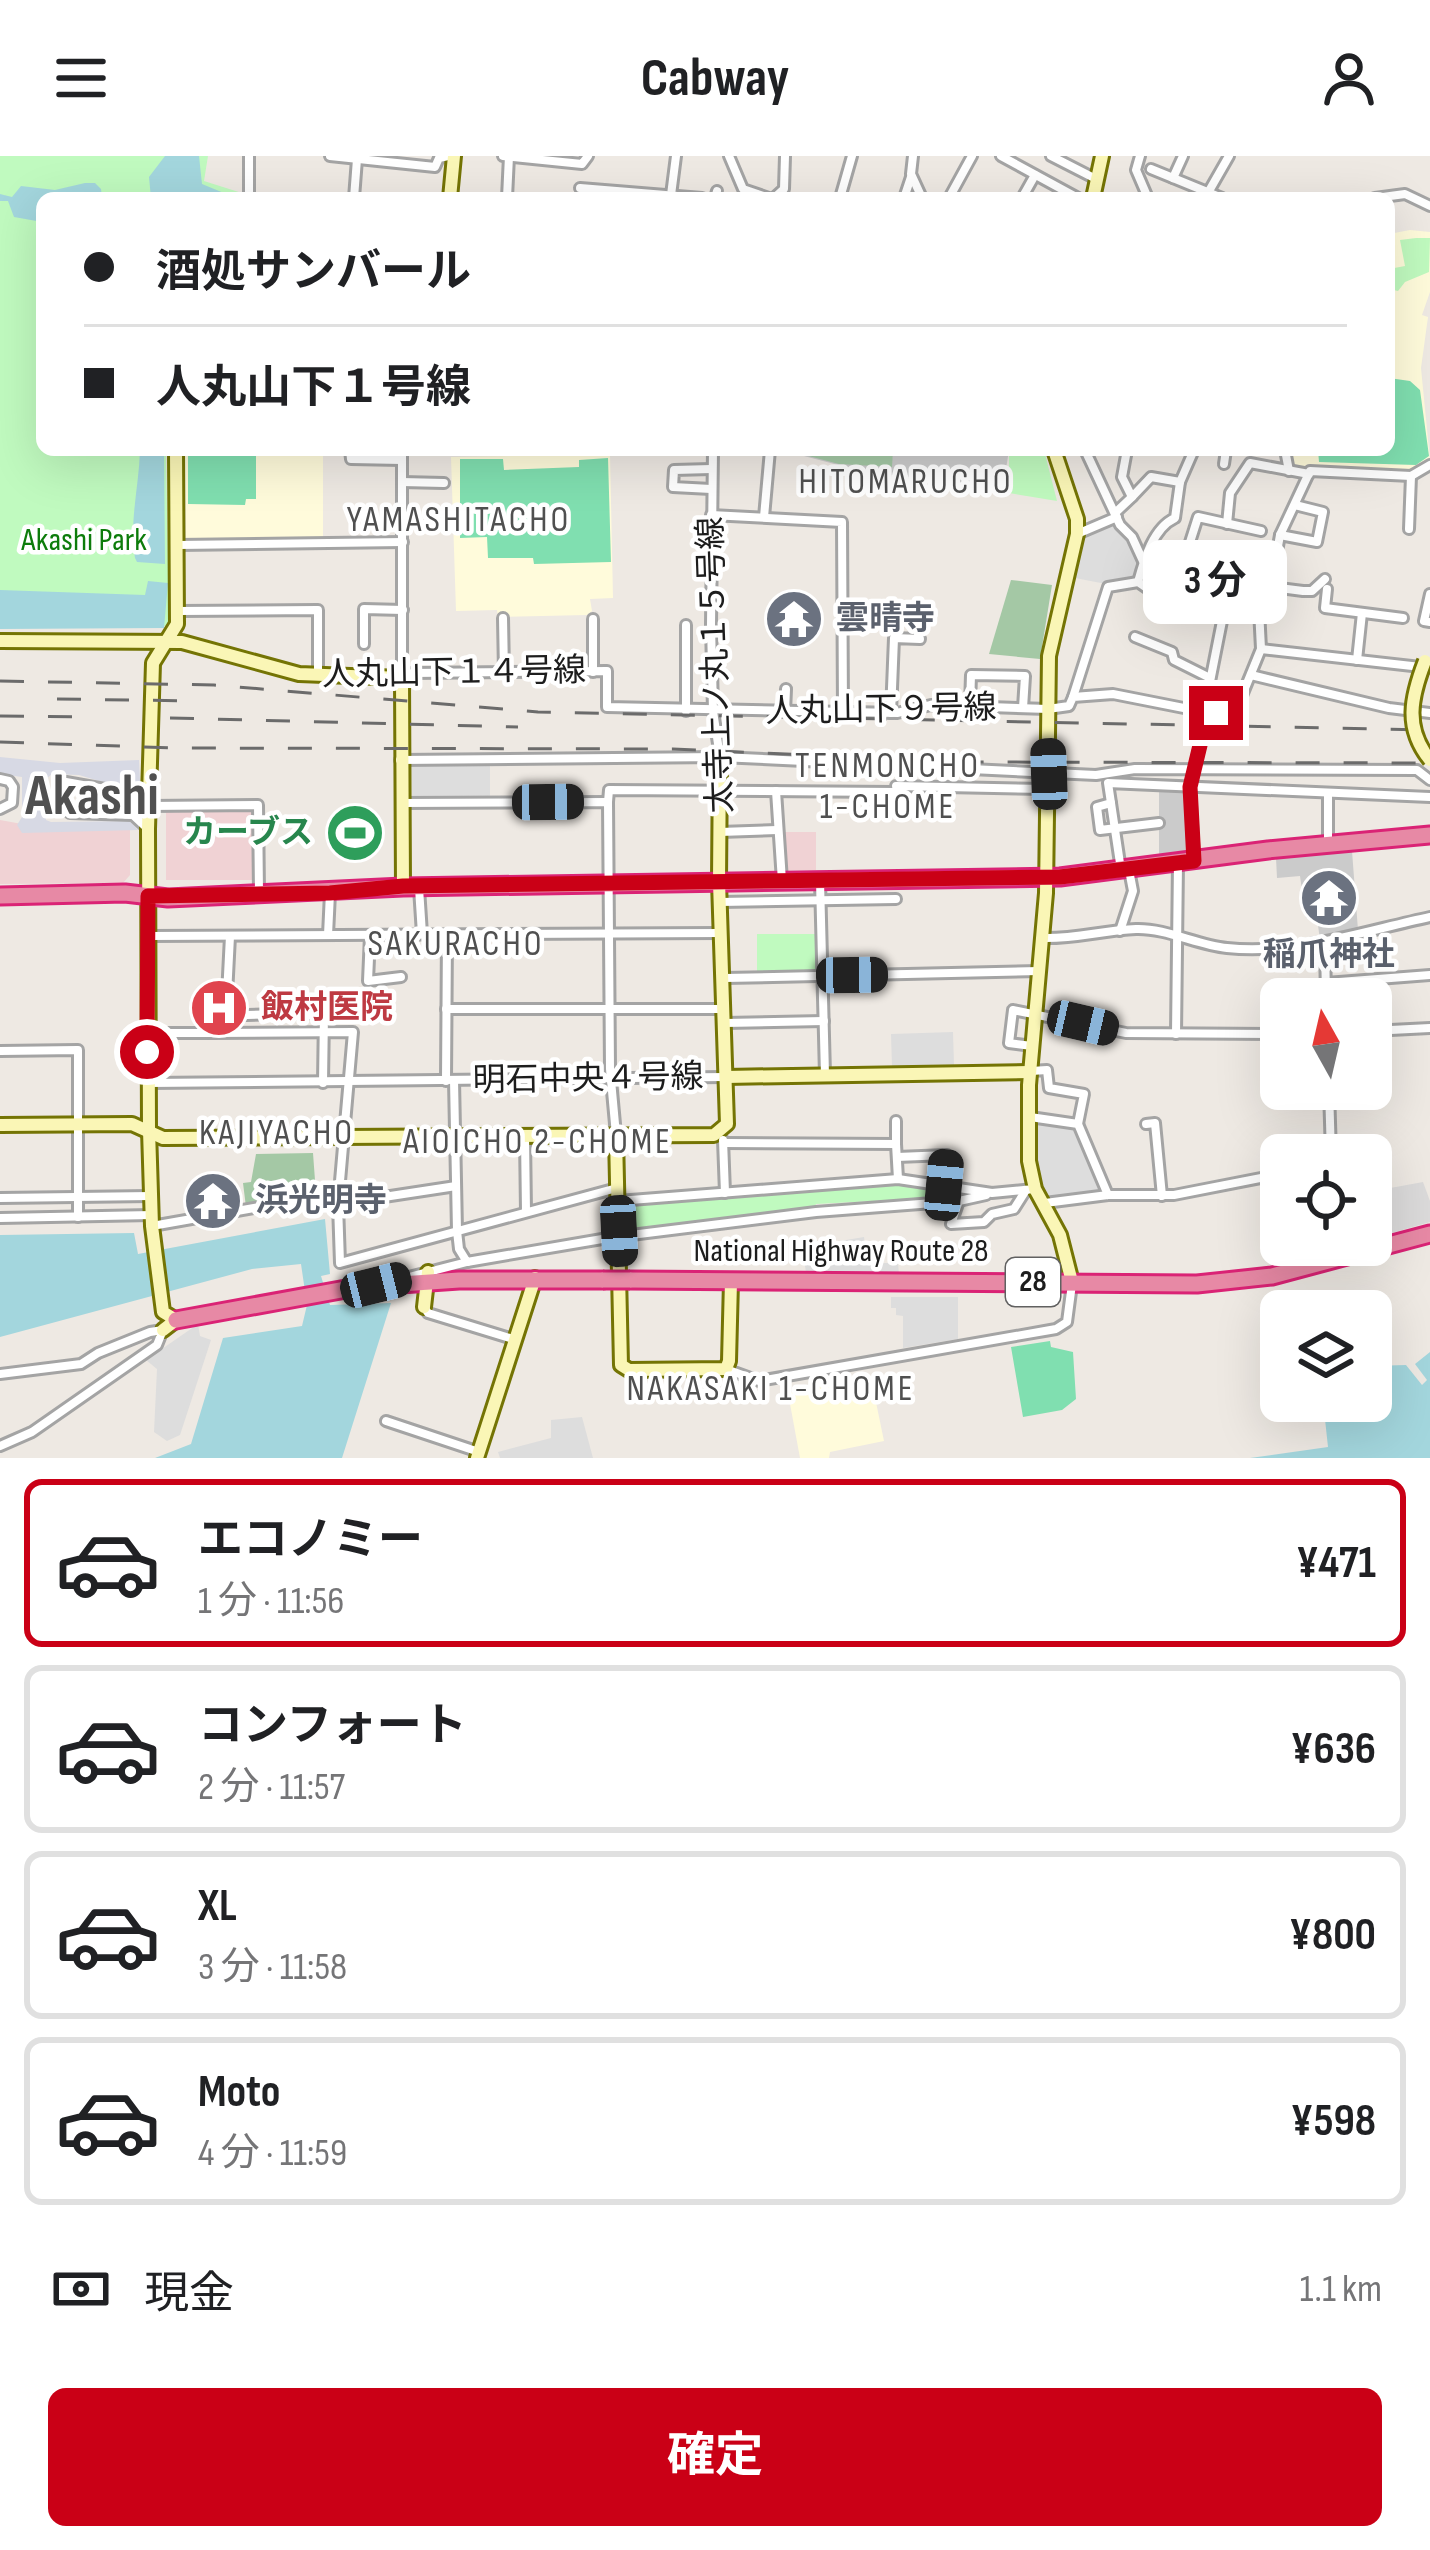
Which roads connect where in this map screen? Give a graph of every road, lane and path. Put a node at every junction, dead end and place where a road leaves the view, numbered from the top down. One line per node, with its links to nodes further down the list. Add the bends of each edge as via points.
1 (249, 156): 26 (street)
2 (330, 156): 19 (street)
3 (451, 156): 19 (street, via 435,167); 28 (street)
4 (506, 156): 18 (street); 29 (street)
5 (588, 156): 18 (street, via 582,164)
6 (676, 156): 31 (street)
7 (729, 156): 32 (street, via 743,189)
8 (785, 156): 33 (street)
9 (852, 156): 34 (street)
10 (913, 156): 21 (street)
11 (972, 156): 37 (street)
12 (1051, 156): 24 (street)
13 (1102, 156): 24 (street)
14 (1140, 156): 41 (street, via 1136,170)
15 (1183, 156): 23 (street)
16 (1228, 156): 43 (street)
17 (1004, 157): 22 (street)
18 (564, 158)
19 (357, 159): 27 (street)
20 (1151, 170): 23 (street)
21 (911, 175): 35 (street); 36 (street)
22 (1035, 175): 38 (street); 39 (street)
23 (1173, 178): 42 (street)
24 (1099, 180): 40 (street)
25 (580, 188): 30 (street)
26 (249, 192)
27 (354, 192)
28 (450, 192)
29 (507, 192)
30 (598, 192)
31 (669, 192)
32 (753, 192)
33 (780, 192)
34 (842, 192)
35 (906, 192)
36 (919, 192)
37 (952, 192)
38 (1025, 192)
39 (1067, 192)
40 (1095, 192)
41 (1145, 192)
42 (1201, 192)
43 (1209, 192)
44 (1395, 195): 45 (street)
45 (1430, 206)
46 (176, 456): 79 (street)
47 (351, 456): 48 (street)
48 (389, 456)
49 (402, 456): 64 (street)
50 (712, 456): 60 (street, 太寺上ノ丸１５号線)
51 (769, 456): 72 (street)
52 (1056, 456): 76 (street)
53 (1088, 456): 71 (street)
54 (1126, 456): 68 (street, via 1122,477)
55 (1191, 456): 65 (street)
56 (1225, 456): 58 (street)
57 (1286, 456): 61 (street)
58 (1224, 464)
59 (1430, 465): 63 (street)
60 (711, 469): 67 (street, 太寺上ノ丸１５号線); 67 (street, via 674,470 673,488)
61 (1289, 471): 62 (street); 73 (street, via 1250,464 1231,493)
62 (1309, 474): 63 (street); 69 (street)
63 (1412, 476): 74 (street)
64 (403, 482): 66 (street); 78 (street)
65 (1180, 482): 68 (street, via 1151,477); 80 (street, via 1175,518)
66 (444, 483)
67 (711, 489): 70 (street, 太寺上ノ丸１５号線)
68 (1132, 497): 71 (street)
69 (1295, 505): 77 (street); 77 (street, via 1323,512 1317,542)
70 (711, 515): 72 (street); 114 (street, 太寺上ノ丸１５号線)
71 (1116, 515): 76 (street); 80 (street)
72 (764, 518): 116 (street, via 842,523)
73 (1227, 524): 75 (street); 81 (street, via 1198,518 1184,561 1168,563 1164,590)
74 (1409, 529)
75 (1261, 531)
76 (1077, 534): 112 (street, via 1049,656)
77 (1280, 535): 83 (street)
78 (404, 542): 79 (street); 86 (street)
79 (176, 544): 87 (street)
80 (1144, 562): 81 (street)
81 (1138, 582): 109 (street, via 1108,587)
82 (1232, 582): 83 (street)
83 (1269, 585): 85 (street); 88 (street, via 1312,591 1326,584 1325,608)
84 (1430, 594): 92 (street)
85 (1266, 599): 99 (street, via 1259,610); 107 (street, via 1233,605 1223,616)
86 (403, 610): 98 (street, via 364,609); 106 (street)
87 (177, 611): 97 (street); 105 (street, via 318,610)
88 (1363, 613): 90 (street); 100 (street)
89 (503, 618): 103 (street)
90 (1403, 618)
91 (593, 619): 102 (street)
92 (1430, 622)
93 (686, 625): 113 (street)
94 (1135, 637): 107 (street)
95 (920, 639): 117 (street, via 894,638)
96 (0, 641): 97 (street, 人丸山下１４号線)
97 (164, 642): 105 (street, 人丸山下１４号線); 129 (street, via 153,663)
98 (364, 644)
99 (1262, 649): 100 (street); 104 (street)
100 (1357, 660): 101 (street)
101 (1428, 660): 122 (street, bridge, via 1411,721)
102 (593, 672): 103 (street, 人丸山下１４号線); 113 (street, 人丸山下１４号線, via 607,671 607,707)
103 (504, 673): 106 (street, 人丸山下１４号線)
104 (1251, 675): 118 (street); 119 (street, via 1241,698)
105 (318, 676): 106 (street, 人丸山下１４号線)
106 (403, 678): 121 (street)
107 (1210, 678): 119 (street)
108 (786, 689): 115 (street)
109 (1073, 697): 112 (street, via 1069,706); 119 (street, via 1113,694)
110 (970, 706): 111 (street, 人丸山下９号線); 111 (street, via 971,675 1010,674 1025,676); 117 (street, 人丸山下９号線)
111 (1023, 708): 112 (street, 人丸山下９号線)
112 (1048, 709): 127 (street)
113 (686, 711): 114 (street, 人丸山下１４号線)
114 (713, 711): 115 (street, 人丸山下９号線); 120 (street, 太寺上ノ丸１５号線)
115 (785, 712): 116 (street, 人丸山下９号線)
116 (843, 712): 117 (street, 人丸山下９号線)
117 (891, 713)
118 (1430, 713)
119 (1205, 714): 123 (street)
120 (720, 757): 121 (street); 127 (street); 130 (street, 太寺上ノ丸１５号線)
121 (400, 760): 136 (street)
122 (1430, 760)
123 (1193, 769): 124 (street); 127 (street); 128 (street)
124 (1417, 770): 126 (street); 133 (street)
125 (0, 779): 139 (street, via 13,788 12,803)
126 (1430, 780)
127 (1048, 781): 131 (street); 149 (street)
128 (1190, 787): 132 (street); 137 (street, via 1108,783); 147 (street)
129 (149, 790): 138 (street); 142 (street, via 62,787 70,813 133,815)
130 (720, 791): 131 (street); 135 (street, via 608,790); 144 (street, 太寺上ノ丸１５号線)
131 (776, 791): 143 (street)
132 (1328, 794): 133 (street); 146 (street)
133 (1416, 796): 134 (street)
134 (1430, 797)
135 (608, 802): 136 (street); 153 (street)
136 (401, 803): 154 (street)
137 (1111, 803): 141 (street); 141 (street, via 1097,807 1100,830)
138 (149, 806): 142 (street); 158 (street, via 258,805)
139 (0, 809)
140 (1159, 823): 141 (street)
141 (1115, 828): 148 (street)
142 (148, 829): 157 (street)
143 (777, 830): 144 (street); 150 (street)
144 (720, 832): 152 (street, 太寺上ノ丸１５号線)
145 (1430, 836): 146 (highway)
146 (1328, 844): 147 (highway)
147 (1186, 862): 148 (highway); 174 (street)
148 (1125, 871): 149 (highway); 165 (street, via 1133,891)
149 (1046, 877): 151 (highway); 173 (street)
150 (782, 881): 151 (highway); 152 (highway)
151 (820, 881): 160 (street)
152 (719, 882): 153 (highway); 161 (street, 太寺上ノ丸１５号線)
153 (608, 884): 154 (highway); 166 (street)
154 (411, 886): 155 (highway); 168 (street)
155 (330, 893): 158 (highway); 167 (street)
156 (0, 896): 157 (highway)
157 (148, 896): 158 (highway); 162 (highway); 171 (street)
158 (259, 896)
159 (896, 899): 160 (street)
160 (820, 901): 161 (street); 178 (street)
161 (720, 902): 164 (street, 太寺上ノ丸１５号線)
162 (0, 906)
163 (1430, 917): 175 (street)
164 (722, 932): 166 (street); 180 (street, 太寺上ノ丸１５号線)
165 (1120, 932): 173 (street); 174 (street)
166 (610, 933): 169 (street); 184 (street)
167 (328, 934): 170 (street); 172 (street)
168 (422, 934): 169 (street); 170 (street)
169 (447, 934): 183 (street)
170 (370, 935): 179 (street, via 368,981)
171 (148, 936): 172 (street); 194 (street)
172 (230, 936): 188 (street)
173 (1043, 938): 176 (street)
174 (1178, 938): 175 (street, via 1227,948); 196 (street)
175 (1324, 943): 181 (street)
176 (1039, 970): 178 (street); 187 (street)
177 (1430, 975): 182 (street)
178 (823, 976): 180 (street); 190 (street)
179 (400, 977)
180 (724, 978): 189 (street, 太寺上ノ丸１５号線)
181 (1326, 978)
182 (1391, 978)
183 (446, 1010): 184 (street); 204 (street)
184 (609, 1010): 189 (street); 203 (street)
185 (353, 1012): 186 (street)
186 (324, 1013): 188 (street); 193 (street)
187 (1035, 1014): 196 (street, via 1126,1033); 198 (street); 198 (street, via 1013,1010 1009,1043)
188 (226, 1016): 195 (street, via 211,1016)
189 (724, 1016): 190 (street); 201 (street, 太寺上ノ丸１５号線)
190 (824, 1021): 202 (street)
191 (1430, 1028): 192 (street)
192 (1392, 1030)
193 (323, 1032): 195 (street); 205 (street, via 353,1032); 207 (street)
194 (148, 1033): 195 (street); 206 (street)
195 (211, 1033)
196 (1176, 1034): 197 (street)
197 (1260, 1034)
198 (1032, 1046): 200 (street)
199 (0, 1051): 213 (street, via 77,1050)
200 (1029, 1072): 202 (street, 明石中央４号線); 208 (street); 210 (street, via 1047,1070 1049,1088 1084,1094)
201 (726, 1077): 202 (street, 明石中央４号線); 203 (street, 明石中央４号線); 218 (street, 太寺上ノ丸１５号線)
202 (825, 1077)
203 (612, 1079): 204 (street, 明石中央４号線); 217 (street)
204 (450, 1081): 205 (street, 明石中央４号線); 215 (street)
205 (351, 1082): 207 (street, 明石中央４号線); 219 (street)
206 (147, 1083): 207 (street, 明石中央４号線); 214 (street)
207 (323, 1083)
208 (1029, 1117): 210 (street); 226 (street)
209 (896, 1121): 220 (street)
210 (1078, 1124): 230 (street)
211 (1146, 1124): 232 (street, via 1156,1123)
212 (0, 1125): 213 (street)
213 (76, 1125): 214 (street); 235 (street)
214 (148, 1130): 219 (street, via 164,1138); 231 (street)
215 (457, 1136): 216 (street); 219 (street); 225 (street)
216 (525, 1136): 217 (street); 238 (street)
217 (616, 1136): 218 (street); 229 (street)
218 (723, 1137): 220 (street); 227 (street)
219 (345, 1138): 234 (street)
220 (896, 1144): 221 (street)
221 (897, 1156): 223 (street); 224 (street, via 947,1155)
222 (1260, 1178): 232 (street)
223 (898, 1179): 224 (street); 227 (street)
224 (944, 1185): 228 (street)
225 (455, 1186): 234 (street); 242 (street)
226 (1031, 1190): 228 (street); 236 (street, via 1014,1209 951,1225); 237 (street)
227 (724, 1193): 229 (street)
228 (992, 1193): 236 (street)
229 (618, 1195): 238 (street); 252 (street, via 621,1365)
230 (1108, 1195): 232 (street); 237 (street)
231 (151, 1196): 235 (street); 241 (street)
232 (1162, 1196)
233 (0, 1198): 235 (street)
234 (339, 1198): 241 (street); 242 (street, via 340,1263)
235 (78, 1199): 239 (street)
236 (959, 1202): 244 (street, bridge, via 815,1212)
237 (1045, 1203): 248 (street)
238 (526, 1212): 242 (street)
239 (78, 1216): 240 (street); 241 (street)
240 (0, 1218)
241 (152, 1221): 250 (street)
242 (457, 1231): 244 (street)
243 (1430, 1234): 248 (highway, National Highway Route 28 / 28, via 1272,1276)
244 (467, 1262): 245 (street)
245 (427, 1277): 246 (highway, National Highway Route 28 / 28); 249 (street); 250 (highway, National Highway Route 28 / 28, via 296,1295)
246 (535, 1278): 247 (highway, National Highway Route 28 / 28, bridge); 251 (street)
247 (731, 1281): 248 (highway, National Highway Route 28 / 28); 252 (street)
248 (1072, 1282): 252 (street, via 1063,1328 759,1381)
249 (424, 1307): 251 (street)
250 (169, 1325): 253 (street, via 65,1369); 255 (street, via 157,1345)
251 (516, 1340): 256 (street)
252 (726, 1369)
253 (0, 1374)
254 (386, 1421): 256 (street)
255 (0, 1446)
256 (478, 1455)

